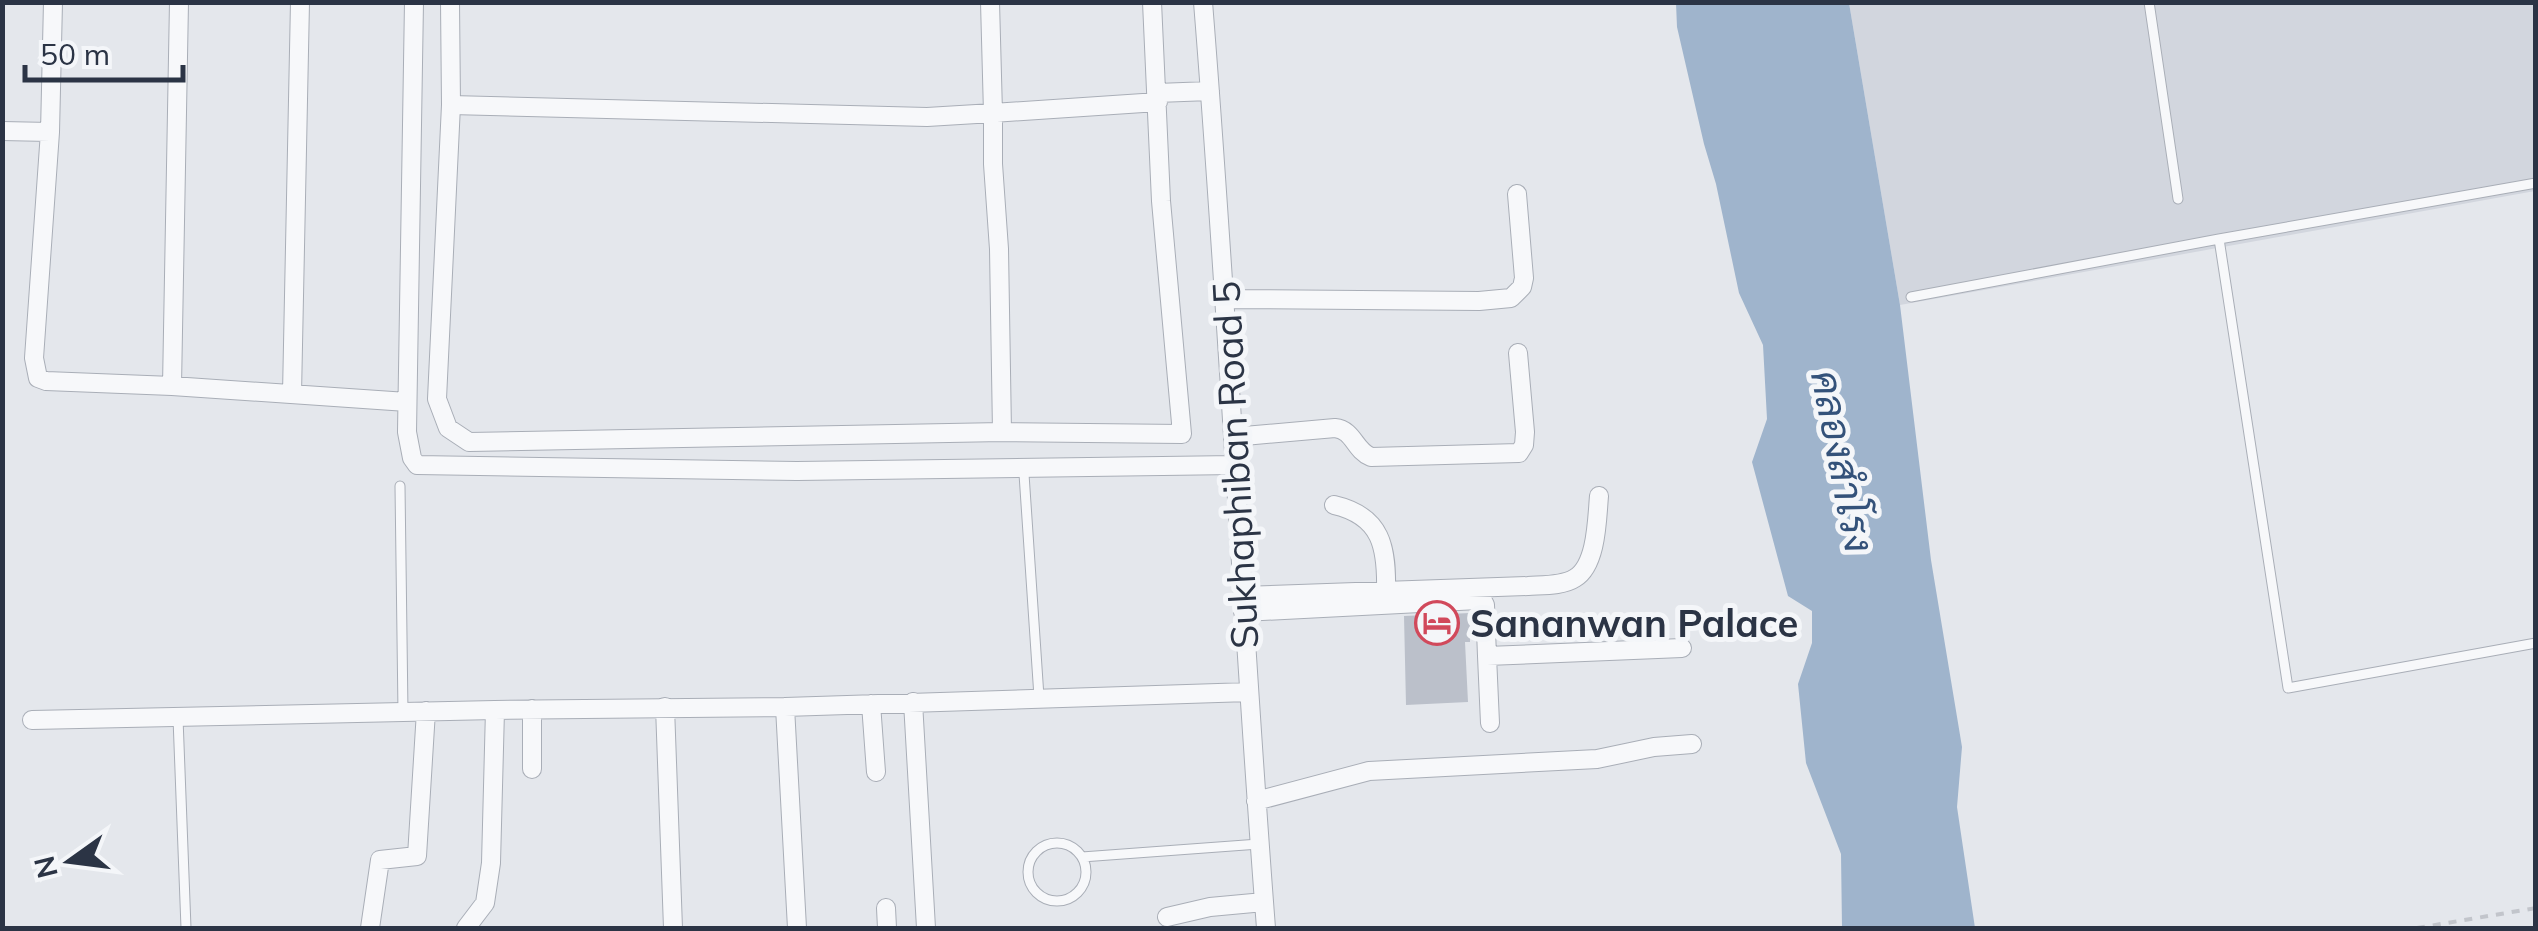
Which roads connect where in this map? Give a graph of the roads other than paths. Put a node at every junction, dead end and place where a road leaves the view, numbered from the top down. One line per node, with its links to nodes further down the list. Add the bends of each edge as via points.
1 (53, 2): 15 (street)
2 (180, 2): 23 (street)
3 (300, 2): 24 (street)
4 (414, 2): 25 (street)
5 (450, 2): 12 (street)
6 (990, 2): 13 (street)
7 (1152, 2): 11 (street)
8 (1202, 2): 10 (street, Sukhaphiban Road 5)
9 (2149, 2): 18 (lane)
10 (1210, 91): 11 (street); 21 (street, Sukhaphiban Road 5)
11 (1158, 98): 13 (street); 26 (street, via 1182,434)
12 (450, 104): 13 (street, via 927,117); 26 (street, via 437,399 448,428 469,442)
13 (993, 113): 26 (street)
14 (2, 131): 15 (street)
15 (50, 132): 23 (street, via 38,378)
16 (2536, 183): 19 (lane)
17 (1516, 194): 21 (street, via 1524,278 1512,298)
18 (2178, 198)
19 (2219, 239): 20 (lane); 35 (lane, via 2288,688)
20 (1912, 297)
21 (1225, 299): 27 (street, Sukhaphiban Road 5)
22 (1518, 353): 27 (street, via 1525,432 1519,453 1371,457 1336,428)
23 (172, 386): 24 (street)
24 (292, 394): 25 (street)
25 (407, 402): 28 (street, via 412,458 424,467)
26 (1002, 432)
27 (1233, 437): 28 (street, Sukhaphiban Road 5)
28 (1235, 465): 34 (street, Sukhaphiban Road 5)
29 (1024, 474): 39 (lane)
30 (400, 486): 47 (lane)
31 (1599, 496): 33 (street, via 1595,541 1576,578)
32 (1334, 505): 33 (street, via 1369,520 1384,549)
33 (1386, 591): 34 (street)
34 (1242, 604): 37 (street, via 1484,601); 38 (street, Sukhaphiban Road 5)
35 (2536, 642)
36 (1682, 648): 37 (street)
37 (1487, 656): 50 (street)
38 (1249, 692): 39 (street); 54 (street, Sukhaphiban Road 5)
39 (1040, 697): 40 (street)
40 (913, 702): 41 (street); 66 (street)
41 (871, 704): 43 (street); 53 (street)
42 (665, 707): 43 (street); 44 (street); 63 (street)
43 (785, 707): 64 (street)
44 (532, 709): 45 (street); 52 (street)
45 (495, 710): 46 (street); 62 (street, via 491,863 484,902)
46 (426, 711): 47 (street); 61 (street, via 417,856 380,860)
47 (403, 712): 48 (street)
48 (178, 718): 49 (street); 60 (lane)
49 (32, 720)
50 (1490, 723)
51 (1692, 744): 54 (street, via 1597,759 1369,771)
52 (532, 769)
53 (876, 772)
54 (1256, 801): 55 (street, Sukhaphiban Road 5)
55 (1260, 844): 56 (lane); 57 (street, Sukhaphiban Road 5)
56 (1082, 857): 56 (lane, via 1061,843 1037,850 1029,861 1032,886 1040,896 1066,900 1084,882)
57 (1264, 902): 59 (street); 67 (street, Sukhaphiban Road 5)
58 (886, 908): 65 (street)
59 (1167, 918)
60 (186, 928)
61 (370, 928)
62 (466, 928)
63 (673, 928)
64 (797, 928)
65 (887, 928)
66 (926, 928)
67 (1266, 928)

